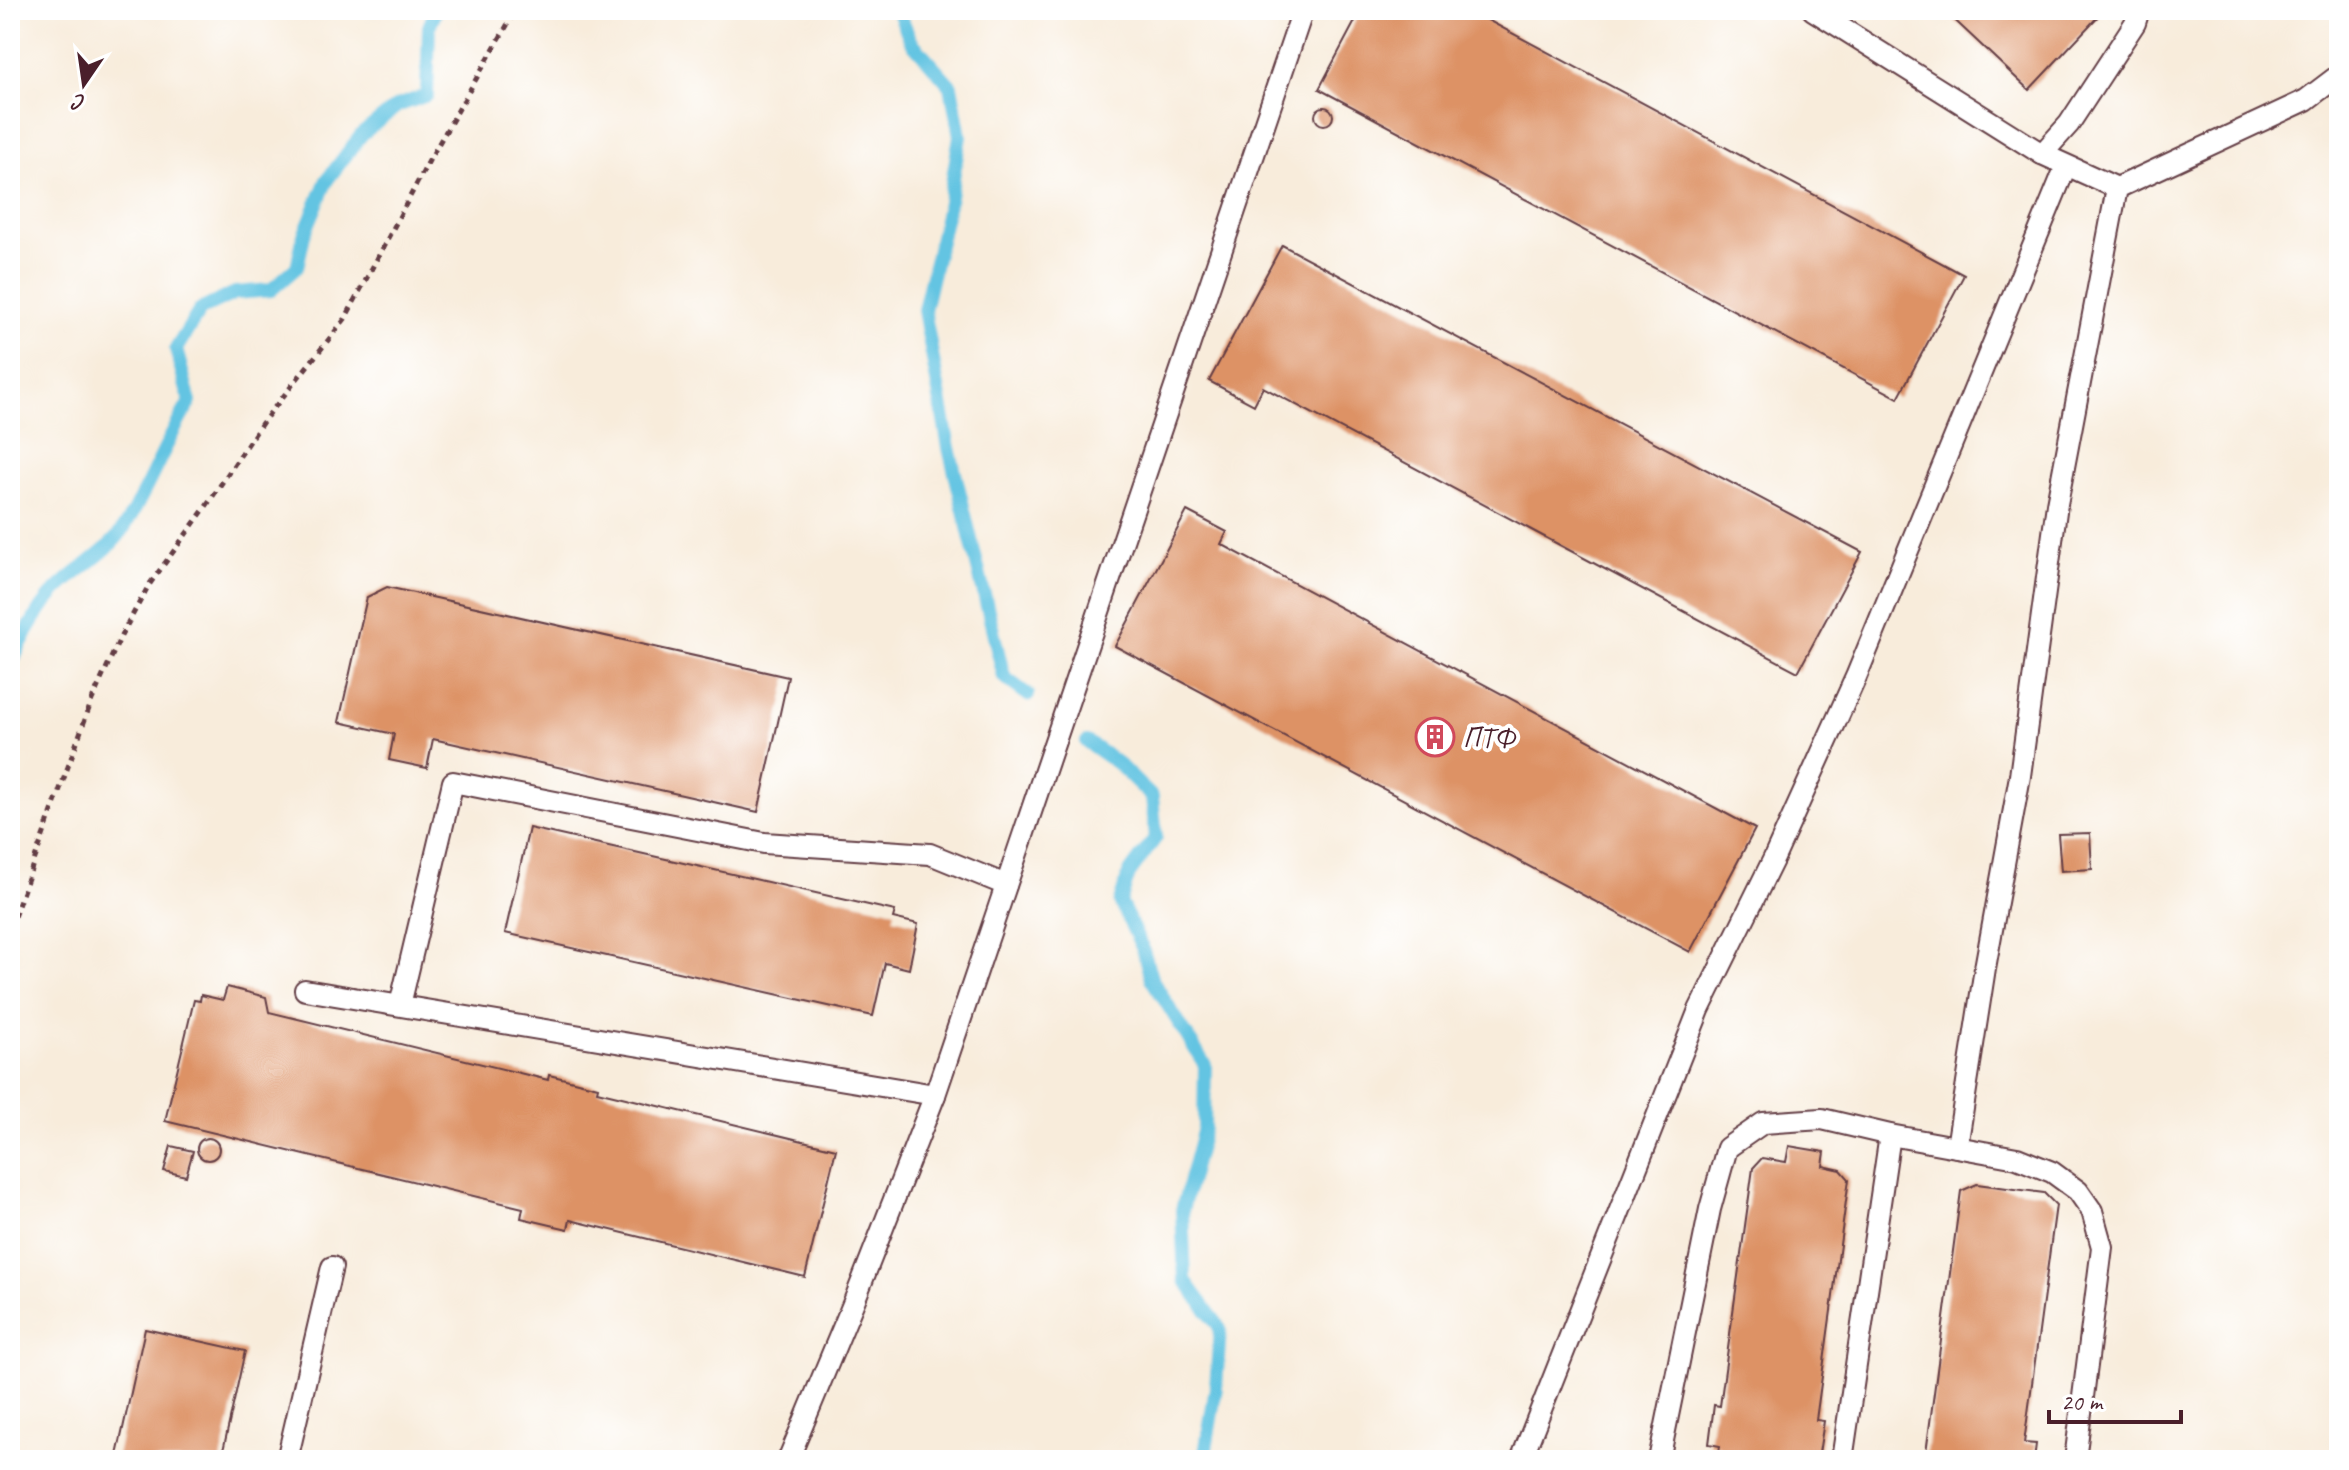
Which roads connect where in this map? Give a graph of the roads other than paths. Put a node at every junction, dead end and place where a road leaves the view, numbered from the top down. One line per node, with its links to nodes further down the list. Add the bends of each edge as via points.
1 (1303, 10): 8 (lane)
2 (1813, 10): 5 (lane)
3 (2139, 10): 5 (lane, via 2069,124)
4 (2339, 75): 7 (lane, via 2306,100)
5 (2042, 154): 6 (lane)
6 (2066, 166): 7 (lane); 17 (lane, via 1856,677 1699,1010)
7 (2117, 188): 13 (lane, via 2057,504 2020,776)
8 (1006, 885): 10 (lane, via 930,854 764,843 453,782); 11 (lane)
9 (305, 990): 10 (lane)
10 (400, 1005): 11 (lane)
11 (935, 1095): 16 (lane)
12 (1890, 1135): 13 (lane); 18 (lane, via 1822,1119 1763,1123 1727,1148); 19 (lane)
13 (1957, 1147): 20 (lane, via 2017,1158 2052,1172 2078,1191 2092,1211 2102,1247)
14 (332, 1267): 15 (lane)
15 (287, 1460)
16 (788, 1460)
17 (1521, 1460)
18 (1659, 1460)
19 (1842, 1460)
20 (2075, 1460)

